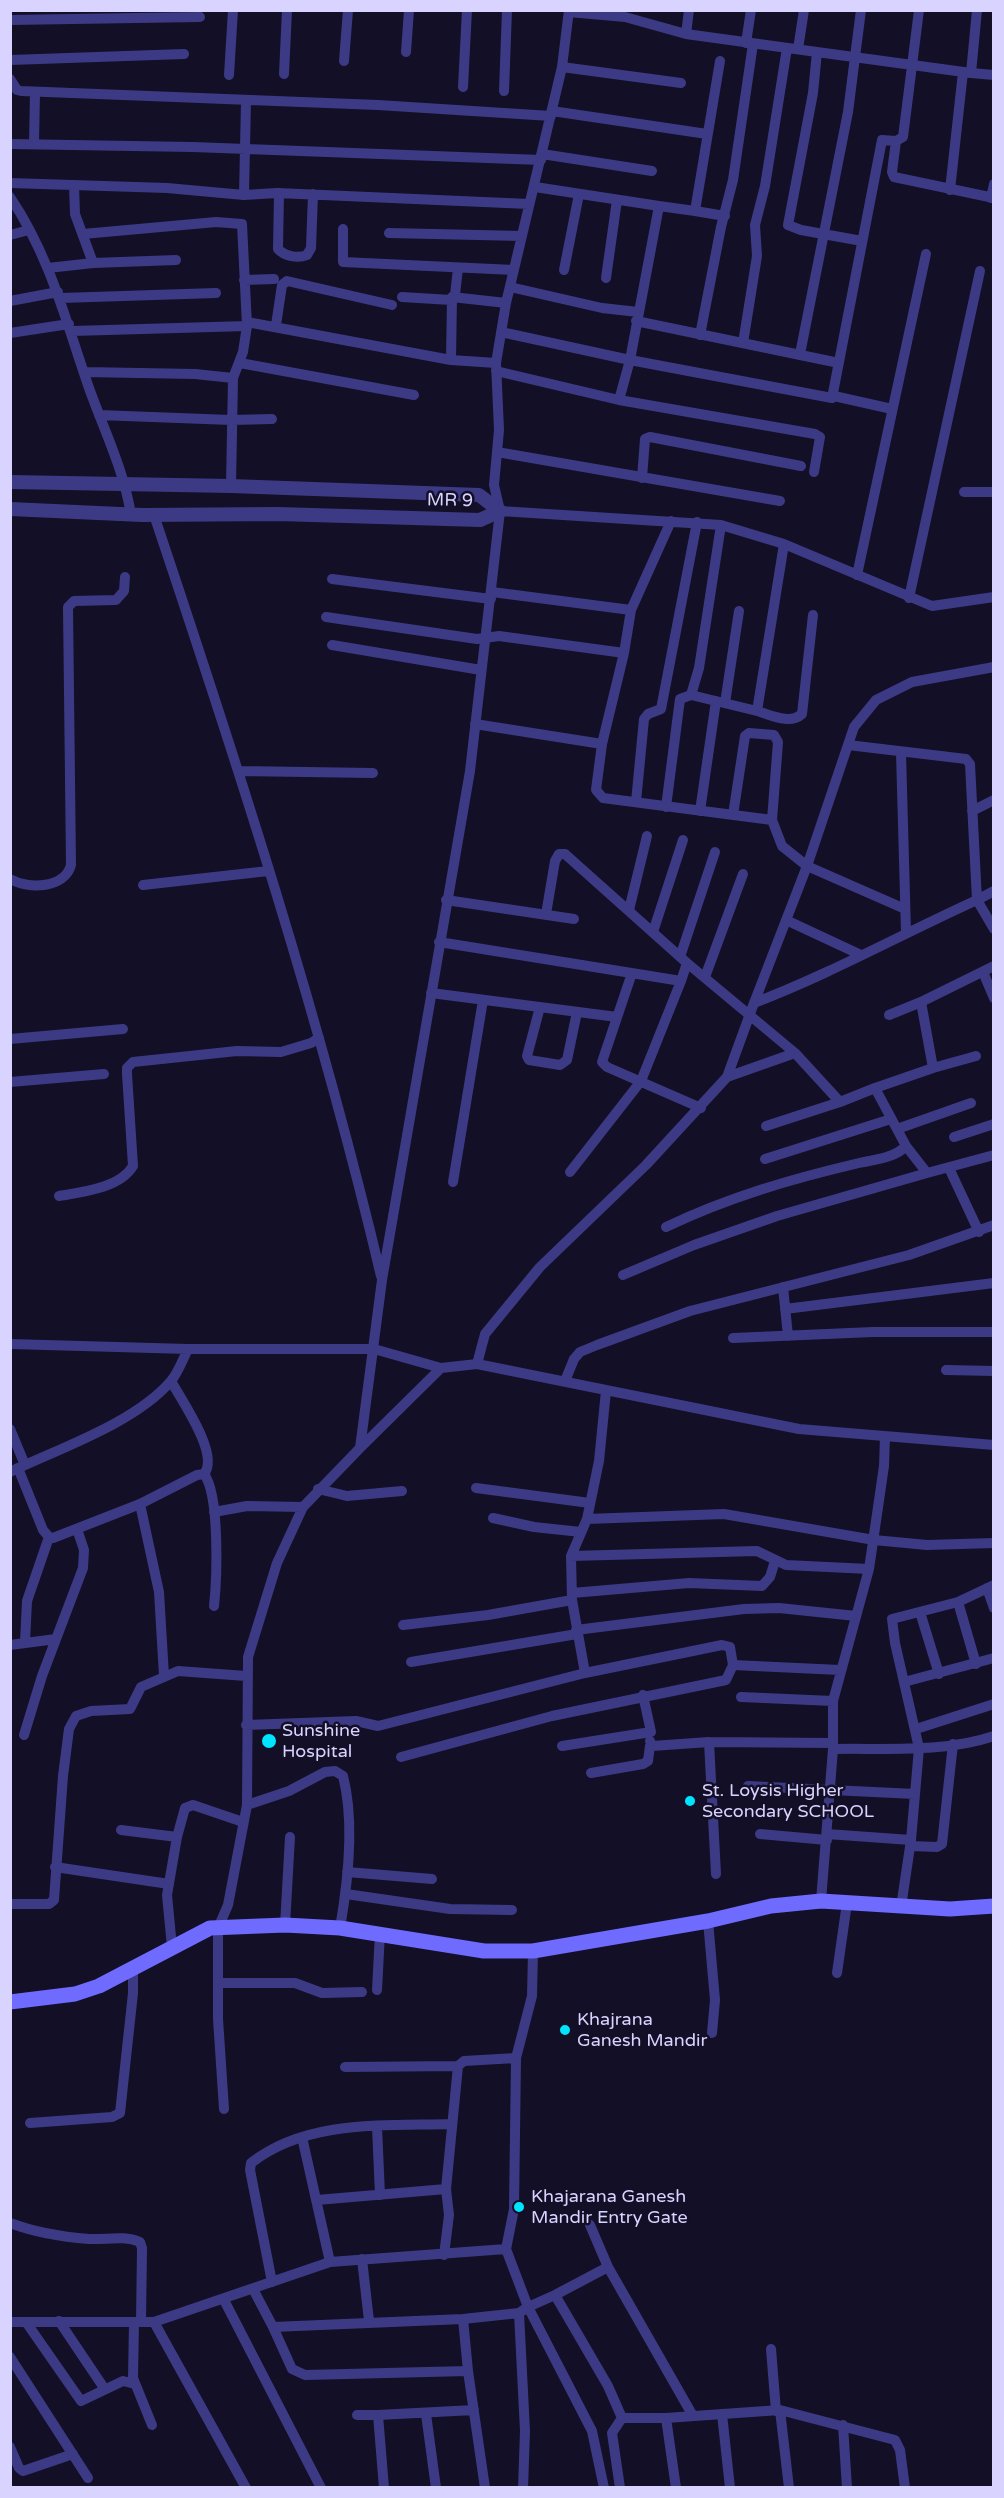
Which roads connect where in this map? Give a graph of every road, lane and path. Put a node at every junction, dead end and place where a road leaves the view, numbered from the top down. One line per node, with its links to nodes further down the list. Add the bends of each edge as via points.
1 (233, 10): 33 (street)
2 (287, 10): 32 (street)
3 (348, 10): 27 (street)
4 (409, 10): 22 (street)
5 (467, 10): 37 (street)
6 (507, 10): 38 (street)
7 (689, 10): 18 (street)
8 (750, 10): 19 (street)
9 (804, 10): 21 (street)
10 (861, 10): 25 (street)
11 (919, 10): 29 (street)
12 (977, 10): 31 (street)
13 (569, 11): 14 (street); 30 (street)
14 (630, 14): 18 (street)
15 (22, 15): 16 (street); 17 (street)
16 (200, 17)
17 (10, 20)
18 (686, 34): 19 (street)
19 (750, 43): 20 (street); 64 (street, via 749,85)
20 (787, 48): 21 (street); 99 (street, via 755,225 757,256)
21 (798, 49): 23 (street)
22 (406, 52)
23 (817, 52): 25 (street); 68 (street, via 788,224)
24 (184, 54): 26 (street)
25 (853, 56): 29 (street); 68 (street, via 848,112)
26 (10, 60)
27 (344, 61)
28 (720, 61): 42 (street)
29 (913, 66): 31 (street); 43 (street, via 903,137)
30 (562, 67): 36 (street); 41 (street)
31 (967, 72): 34 (street); 53 (street)
32 (284, 74)
33 (229, 75)
34 (993, 75)
35 (10, 79): 39 (street, via 17,90)
36 (681, 83)
37 (463, 87)
38 (504, 91)
39 (35, 92): 40 (street); 45 (street)
40 (246, 101): 41 (street); 46 (street)
41 (552, 114): 42 (street); 47 (street)
42 (707, 134): 63 (street)
43 (896, 141): 53 (street, via 894,177); 72 (street, via 881,142)
44 (10, 144): 45 (street)
45 (34, 144): 46 (street)
46 (247, 149): 47 (street); 57 (street)
47 (541, 157): 48 (street); 52 (street)
48 (652, 171)
49 (10, 183): 51 (street)
50 (993, 184): 59 (street)
51 (74, 185): 57 (street); 69 (street, via 75,214)
52 (535, 188): 56 (street); 61 (street)
53 (950, 190): 59 (street)
54 (279, 193): 55 (street); 55 (street, via 278,249 300,257 311,248); 57 (street)
55 (313, 194): 61 (street)
56 (579, 194): 60 (street); 79 (street)
57 (244, 195)
58 (10, 197): 66 (street)
59 (992, 198)
60 (617, 200): 62 (street); 81 (street)
61 (529, 204): 71 (street)
62 (659, 206): 63 (street); 92 (street)
63 (695, 211): 64 (street)
64 (725, 216): 98 (street)
65 (343, 229): 77 (street, via 343,262)
66 (29, 230): 70 (street); 76 (street)
67 (389, 233): 71 (street)
68 (824, 233): 72 (street); 100 (street)
69 (83, 234): 75 (street); 83 (street, via 216,222 242,224)
70 (10, 235)
71 (522, 236): 78 (street)
72 (862, 240): 104 (street)
73 (926, 254): 111 (street)
74 (176, 260): 75 (street)
75 (93, 263): 76 (street)
76 (48, 268): 86 (street)
77 (458, 268): 78 (street); 88 (street)
78 (514, 270): 84 (street)
79 (564, 270)
80 (980, 271): 138 (street)
81 (606, 278)
82 (274, 279): 83 (street)
83 (244, 280): 93 (street)
84 (510, 288): 90 (street); 92 (street)
85 (216, 292): 86 (street)
86 (60, 295): 89 (street); 95 (street)
87 (402, 297): 88 (street)
88 (453, 297): 90 (street); 101 (street)
89 (10, 301)
90 (506, 303): 96 (street)
91 (392, 305): 94 (street, via 287,280 282,285)
92 (637, 316): 98 (street); 102 (street)
93 (247, 324): 94 (street); 95 (street); 103 (street)
94 (276, 325): 101 (street)
95 (70, 327): 97 (street); 106 (street)
96 (501, 332): 102 (street); 105 (street)
97 (10, 333)
98 (700, 335): 99 (street)
99 (743, 343): 100 (street)
100 (800, 354): 104 (street)
101 (451, 360): 105 (street)
102 (630, 360): 109 (street, via 820,397); 110 (street)
103 (240, 363): 107 (street); 108 (street)
104 (839, 363): 109 (street)
105 (496, 367): 110 (street); 115 (street)
106 (84, 372): 107 (street); 112 (street)
107 (233, 378): 114 (street)
108 (414, 395)
109 (834, 396): 111 (street)
110 (619, 400): 117 (street, via 815,434 820,443)
111 (892, 409): 133 (street)
112 (99, 415): 114 (street); 120 (street)
113 (272, 419): 114 (street)
114 (231, 420): 121 (street)
115 (497, 452): 118 (street); 126 (street, via 494,485)
116 (801, 466): 118 (street, via 650,436 645,439)
117 (814, 472)
118 (642, 478): 124 (street)
119 (10, 482): 120 (street, MR 9)
120 (126, 483): 121 (street, MR 9); 127 (street)
121 (231, 486): 126 (street, MR 9, via 479,495)
122 (964, 492): 123 (street)
123 (993, 492)
124 (780, 501)
125 (10, 509): 127 (street, MR 9)
126 (500, 511): 128 (street, MR 9, via 480,520); 129 (street); 136 (street)
127 (131, 514): 128 (street, MR 9)
128 (154, 515): 155 (street)
129 (671, 521): 130 (street); 139 (street)
130 (697, 522): 131 (street); 158 (street, via 661,709 644,719)
131 (721, 525): 132 (street); 148 (street, via 699,668)
132 (784, 544): 133 (street); 150 (street)
133 (857, 575): 138 (street)
134 (125, 577): 170 (street, via 124,591 116,600 74,601 68,607 68,873 57,882 46,884)
135 (332, 579): 136 (street)
136 (491, 596): 139 (street); 143 (street)
137 (993, 597): 138 (street, via 932,606)
138 (909, 598)
139 (631, 610): 145 (street)
140 (739, 611): 149 (street)
141 (813, 615): 150 (street, via 802,714 785,719)
142 (326, 616): 143 (street)
143 (485, 639): 145 (street, via 500,636); 147 (street)
144 (332, 645): 147 (street)
145 (624, 653): 152 (street)
146 (993, 667): 153 (street, via 912,682 876,700 854,728)
147 (481, 670): 151 (street)
148 (691, 695): 149 (street); 159 (street, via 680,699)
149 (720, 702): 150 (street); 160 (street)
150 (757, 711)
151 (475, 724): 152 (street); 173 (street)
152 (602, 744): 158 (street, via 597,794)
153 (848, 745): 154 (street); 167 (street)
154 (901, 753): 161 (street, via 966,759 970,764); 175 (street)
155 (238, 771): 156 (street); 168 (street)
156 (374, 773)
157 (993, 800): 161 (street)
158 (636, 802): 159 (street)
159 (666, 807): 160 (street)
160 (700, 811): 162 (street)
161 (972, 811): 174 (street)
162 (733, 815): 163 (street); 163 (street, via 745,736 774,735 778,742)
163 (772, 820): 167 (street, via 782,846)
164 (647, 836): 176 (street)
165 (683, 840): 181 (street)
166 (715, 852): 185 (street)
167 (807, 866): 175 (street); 179 (street)
168 (268, 871): 171 (street); 200 (street)
169 (743, 873): 188 (street)
170 (10, 879)
171 (143, 885)
172 (993, 891): 174 (street)
173 (446, 900): 177 (street); 183 (street)
174 (977, 900): 180 (street); 182 (street)
175 (905, 909): 182 (street)
176 (629, 910): 177 (street, via 582,866 559,854); 181 (street)
177 (546, 914): 178 (street)
178 (574, 919)
179 (786, 920): 184 (street); 195 (street)
180 (993, 929)
181 (653, 932): 185 (street)
182 (906, 932): 184 (street)
183 (439, 942): 187 (street); 190 (street)
184 (861, 955): 195 (street)
185 (684, 960): 188 (street); 189 (street)
186 (988, 969): 191 (street); 193 (street)
187 (632, 973): 189 (street); 198 (street)
188 (705, 977): 195 (street)
189 (681, 981): 207 (street)
190 (431, 993): 192 (street); 229 (street)
191 (993, 998)
192 (483, 1000): 194 (street); 223 (street)
193 (921, 1002): 197 (street); 204 (street)
194 (540, 1007): 196 (street); 196 (street, via 527,1056 529,1060 560,1065 567,1060)
195 (751, 1008): 202 (street); 206 (street)
196 (577, 1012): 198 (street)
197 (889, 1015)
198 (617, 1017): 207 (street, via 604,1065)
199 (123, 1029): 201 (street)
200 (319, 1038): 224 (street, via 281,1052 237,1051 133,1062 127,1068 133,1166 128,1176); 229 (street, via 351,1149)
201 (10, 1039)
202 (795, 1053): 206 (street); 210 (street)
203 (976, 1056): 204 (street)
204 (933, 1068): 209 (street)
205 (104, 1074): 208 (street)
206 (727, 1077): 212 (street)
207 (640, 1081): 212 (street); 221 (street)
208 (10, 1082)
209 (875, 1088): 210 (street); 213 (street)
210 (840, 1102): 215 (street)
211 (971, 1103): 213 (street)
212 (701, 1108): 239 (street, via 540,1267 485,1334)
213 (894, 1124): 217 (street); 219 (street)
214 (993, 1124): 216 (street)
215 (766, 1126)
216 (954, 1137)
217 (906, 1146): 222 (street); 226 (street, via 889,1156 717,1203)
218 (993, 1155): 220 (street)
219 (765, 1160)
220 (949, 1168): 222 (street); 227 (street)
221 (570, 1172)
222 (927, 1173): 228 (street, via 777,1216)
223 (453, 1182)
224 (59, 1196)
225 (993, 1225): 227 (street)
226 (666, 1227)
227 (979, 1232): 231 (street, via 898,1258)
228 (623, 1275)
229 (382, 1280): 238 (street)
230 (993, 1282): 232 (street)
231 (783, 1287): 232 (street); 244 (street, via 690,1311 580,1352)
232 (785, 1309): 234 (street)
233 (993, 1332): 234 (street)
234 (788, 1336): 235 (street)
235 (733, 1338)
236 (10, 1344): 237 (street)
237 (188, 1349): 238 (street); 243 (street)
238 (374, 1349): 240 (street); 249 (street)
239 (477, 1364): 240 (street); 244 (street)
240 (441, 1368): 249 (street)
241 (946, 1370): 242 (street)
242 (993, 1371)
243 (171, 1381): 250 (street, via 140,1407 101,1431); 251 (street, via 207,1452 209,1468)
244 (566, 1381): 245 (street)
245 (606, 1391): 247 (street, via 799,1429); 255 (street)
246 (10, 1429): 250 (street)
247 (885, 1437): 248 (street); 264 (street)
248 (993, 1445)
249 (360, 1448): 253 (street)
250 (18, 1468): 263 (street)
251 (204, 1474): 256 (street); 258 (street)
252 (476, 1488): 255 (street)
253 (318, 1489): 254 (street, via 359,1497); 257 (street)
254 (402, 1491)
255 (590, 1503): 260 (street)
256 (140, 1504): 261 (street); 288 (street, via 159,1592)
257 (303, 1507): 258 (street, via 256,1505); 289 (street, via 277,1563 257,1622)
258 (214, 1512): 272 (street)
259 (493, 1518): 262 (street)
260 (587, 1520): 262 (street); 264 (street, via 724,1514)
261 (77, 1529): 263 (street); 278 (street, via 84,1550 83,1568)
262 (581, 1533): 266 (street)
263 (49, 1537): 279 (street, via 28,1595)
264 (874, 1540): 265 (street, via 927,1545); 268 (street)
265 (993, 1543)
266 (571, 1556): 267 (street, via 757,1551); 270 (street)
267 (775, 1561): 268 (street, via 786,1565); 270 (street, via 762,1586 688,1583)
268 (869, 1569): 275 (street)
269 (990, 1587): 271 (street); 273 (street)
270 (572, 1597): 276 (street, via 488,1615); 277 (street)
271 (958, 1602): 274 (street); 283 (street)
272 (214, 1606)
273 (993, 1608)
274 (920, 1612): 287 (street); 290 (street, via 892,1619)
275 (856, 1616): 277 (street, via 779,1608 744,1609); 285 (street)
276 (403, 1625)
277 (576, 1632): 282 (street); 286 (street)
278 (56, 1639): 279 (street); 298 (street)
279 (25, 1642): 280 (street)
280 (10, 1644)
281 (993, 1658): 283 (street)
282 (411, 1662)
283 (976, 1664): 287 (street)
284 (733, 1665): 285 (street); 286 (street, via 730,1647 722,1645); 291 (street, via 726,1680)
285 (840, 1670): 293 (street)
286 (585, 1673): 295 (street, via 378,1726 356,1721)
287 (939, 1674): 290 (street)
288 (164, 1676): 289 (street, via 182,1671); 319 (street, via 139,1689 130,1709 82,1713 72,1722)
289 (246, 1677): 295 (street)
290 (904, 1682): 296 (street)
291 (643, 1695): 297 (street); 306 (street)
292 (741, 1697): 293 (street)
293 (833, 1701): 304 (street)
294 (993, 1704): 296 (street)
295 (246, 1725): 311 (street)
296 (916, 1729): 305 (street)
297 (651, 1732): 302 (street); 303 (street)
298 (24, 1735)
299 (993, 1736): 301 (street)
300 (709, 1742): 303 (street); 304 (street); 321 (street)
301 (952, 1744): 305 (street); 318 (street, via 942,1844 937,1847)
302 (562, 1746)
303 (650, 1746): 307 (street, via 648,1761 643,1764)
304 (833, 1746): 305 (street); 309 (street)
305 (919, 1748): 310 (street)
306 (400, 1756)
307 (591, 1773)
308 (748, 1786): 309 (street)
309 (830, 1790): 310 (street); 317 (street)
310 (915, 1794): 318 (street)
311 (248, 1805): 312 (street); 320 (street, via 289,1791 325,1772 339,1772 344,1776 348,1793)
312 (243, 1822): 315 (street, via 190,1805); 333 (street, via 228,1905)
313 (121, 1830): 315 (street)
314 (760, 1834): 317 (street)
315 (177, 1837): 323 (street)
316 (290, 1837): 332 (street)
317 (827, 1837): 318 (street); 325 (street)
318 (911, 1843): 329 (street)
319 (55, 1867): 323 (street); 327 (street, via 53,1903)
320 (348, 1872): 322 (street); 324 (street)
321 (716, 1874)
322 (432, 1879)
323 (169, 1884): 336 (street)
324 (346, 1894): 330 (street, via 441,1908); 334 (street)
325 (821, 1901): 326 (main road); 331 (main road, via 771,1906)
326 (847, 1903): 329 (main road); 339 (street)
327 (10, 1904)
328 (993, 1906): 329 (main road)
329 (901, 1907)
330 (512, 1910)
331 (708, 1921): 337 (main road); 344 (street, via 714,2000)
332 (285, 1925): 333 (main road); 334 (main road)
333 (218, 1928): 336 (main road, via 210,1928); 340 (street)
334 (340, 1928): 335 (main road)
335 (380, 1933): 337 (main road, via 484,1951); 341 (street)
336 (172, 1947): 338 (main road)
337 (533, 1951): 345 (street, via 532,1996)
338 (133, 1970): 343 (main road, via 75,1994); 349 (street, via 120,2113 112,2117)
339 (837, 1973)
340 (220, 1983): 342 (street, via 295,1983 322,1993); 348 (street, via 218,2019)
341 (377, 1990)
342 (362, 1992)
343 (10, 2002)
344 (712, 2033)
345 (516, 2058): 346 (street, via 464,2061); 358 (street, via 514,2209)
346 (458, 2066): 347 (street); 350 (street)
347 (345, 2067)
348 (224, 2109)
349 (30, 2123)
350 (452, 2124): 351 (street); 353 (street)
351 (377, 2127): 352 (street, via 340,2128); 354 (street)
352 (302, 2137): 355 (street); 363 (street, via 251,2163)
353 (446, 2189): 354 (street); 359 (street, via 449,2215)
354 (380, 2194): 355 (street)
355 (317, 2200): 361 (street)
356 (10, 2223): 373 (street, via 28,2230 89,2239 132,2238 140,2242)
357 (590, 2225): 362 (street)
358 (506, 2249): 359 (street); 367 (street)
359 (444, 2255): 360 (street)
360 (362, 2259): 361 (street); 369 (street)
361 (330, 2262): 363 (street)
362 (608, 2267): 365 (street); 387 (street)
363 (272, 2282): 364 (street)
364 (254, 2289): 366 (street); 375 (street)
365 (555, 2295): 367 (street); 388 (street, via 608,2386)
366 (224, 2300): 374 (street); 396 (street)
367 (523, 2310): 368 (street); 400 (street); 401 (street, via 592,2431)
368 (463, 2319): 369 (street); 378 (street)
369 (369, 2321): 375 (street)
370 (10, 2322): 371 (street)
371 (26, 2322): 372 (street); 379 (street, via 81,2401 123,2381)
372 (59, 2322): 373 (street); 380 (street)
373 (137, 2322): 374 (street); 379 (street)
374 (154, 2322): 395 (street)
375 (273, 2327): 378 (street, via 292,2369 305,2374)
376 (771, 2349): 382 (street)
377 (10, 2357): 393 (street)
378 (468, 2371): 381 (street)
379 (135, 2384): 390 (street)
380 (102, 2385)
381 (474, 2410): 383 (street); 399 (street)
382 (778, 2410): 384 (street); 391 (street); 405 (street)
383 (426, 2414): 386 (street); 398 (street)
384 (722, 2414): 387 (street); 404 (street)
385 (357, 2415): 386 (street)
386 (378, 2415): 397 (street)
387 (693, 2416): 389 (street)
388 (622, 2418): 389 (street); 402 (street, via 612,2433)
389 (666, 2418): 403 (street)
390 (152, 2425)
391 (843, 2425): 406 (street); 407 (street, via 897,2443)
392 (10, 2447): 393 (street, via 23,2471)
393 (73, 2454): 394 (street)
394 (88, 2478)
395 (246, 2487)
396 (321, 2487)
397 (384, 2487)
398 (436, 2487)
399 (485, 2487)
400 (523, 2487)
401 (604, 2487)
402 (620, 2487)
403 (676, 2487)
404 (730, 2487)
405 (789, 2487)
406 (847, 2487)
407 (904, 2487)

